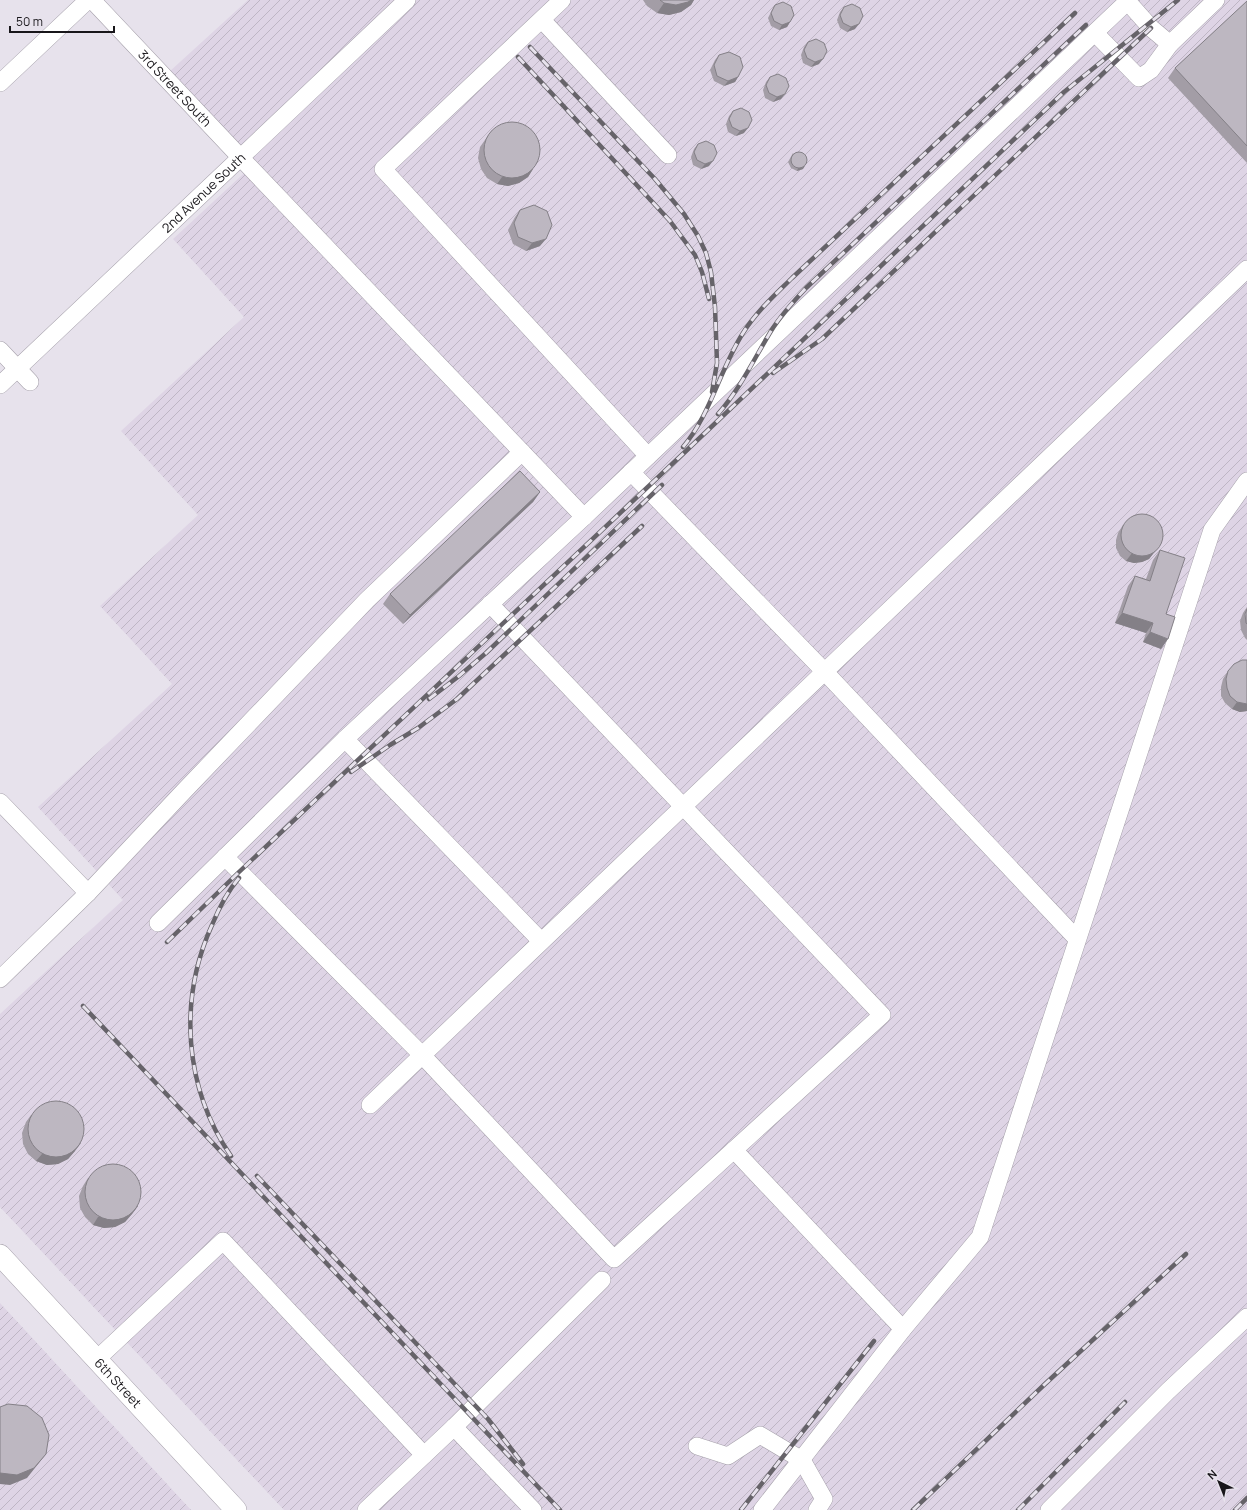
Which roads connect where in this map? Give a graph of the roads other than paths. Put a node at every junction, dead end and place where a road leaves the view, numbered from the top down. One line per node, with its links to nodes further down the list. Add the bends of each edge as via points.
1 (88, 0): 10 (street)
2 (92, 0): 12 (street, 3rd Street South)
3 (407, 0): 12 (street, 2nd Avenue South)
4 (562, 0): 7 (street)
5 (1216, 0): 9 (street)
6 (1129, 1): 8 (street); 9 (street, via 1151,28)
7 (542, 20): 11 (street); 19 (street, via 382,169)
8 (1095, 33): 9 (street, via 1139,78 1151,70); 19 (street)
9 (1170, 44)
10 (0, 82)
11 (668, 155)
12 (241, 158): 15 (street, 2nd Avenue South); 18 (street, 3rd Street South)
13 (1247, 269): 24 (street)
14 (0, 350): 15 (street)
15 (17, 369): 16 (street); 17 (street, 2nd Avenue South)
16 (30, 382)
17 (0, 385)
18 (522, 452): 22 (street, 3rd Street South); 29 (street, via 368,600)
19 (648, 456): 20 (street)
20 (631, 472): 22 (street); 24 (street)
21 (1247, 481): 31 (street, via 1212,530)
22 (584, 517): 23 (street)
23 (490, 604): 25 (street); 27 (street)
24 (825, 672): 27 (street); 31 (street)
25 (345, 739): 28 (street); 32 (street)
26 (0, 802): 29 (street)
27 (683, 806): 32 (street); 36 (street, via 882,1015)
28 (225, 857): 30 (street); 34 (street)
29 (88, 893): 33 (street)
30 (158, 923)
31 (1077, 939): 40 (street, via 980,1237)
32 (541, 941): 34 (street)
33 (0, 979)
34 (422, 1055): 35 (street); 36 (street, via 614,1259)
35 (370, 1105)
36 (734, 1150): 40 (street)
37 (0, 1255): 41 (main road, 6th Street)
38 (602, 1280): 42 (street)
39 (1247, 1317): 51 (street, via 1168,1391)
40 (903, 1329): 45 (street)
41 (97, 1359): 44 (street, via 223,1242); 46 (main road, 6th Street)
42 (454, 1427): 44 (street); 48 (street)
43 (697, 1446): 45 (street, via 728,1456 760,1435)
44 (424, 1455): 47 (street)
45 (802, 1460): 49 (street); 50 (street, via 824,1499)
46 (236, 1510)
47 (366, 1510)
48 (533, 1510)
49 (762, 1510)
50 (817, 1510)
51 (1049, 1510)

